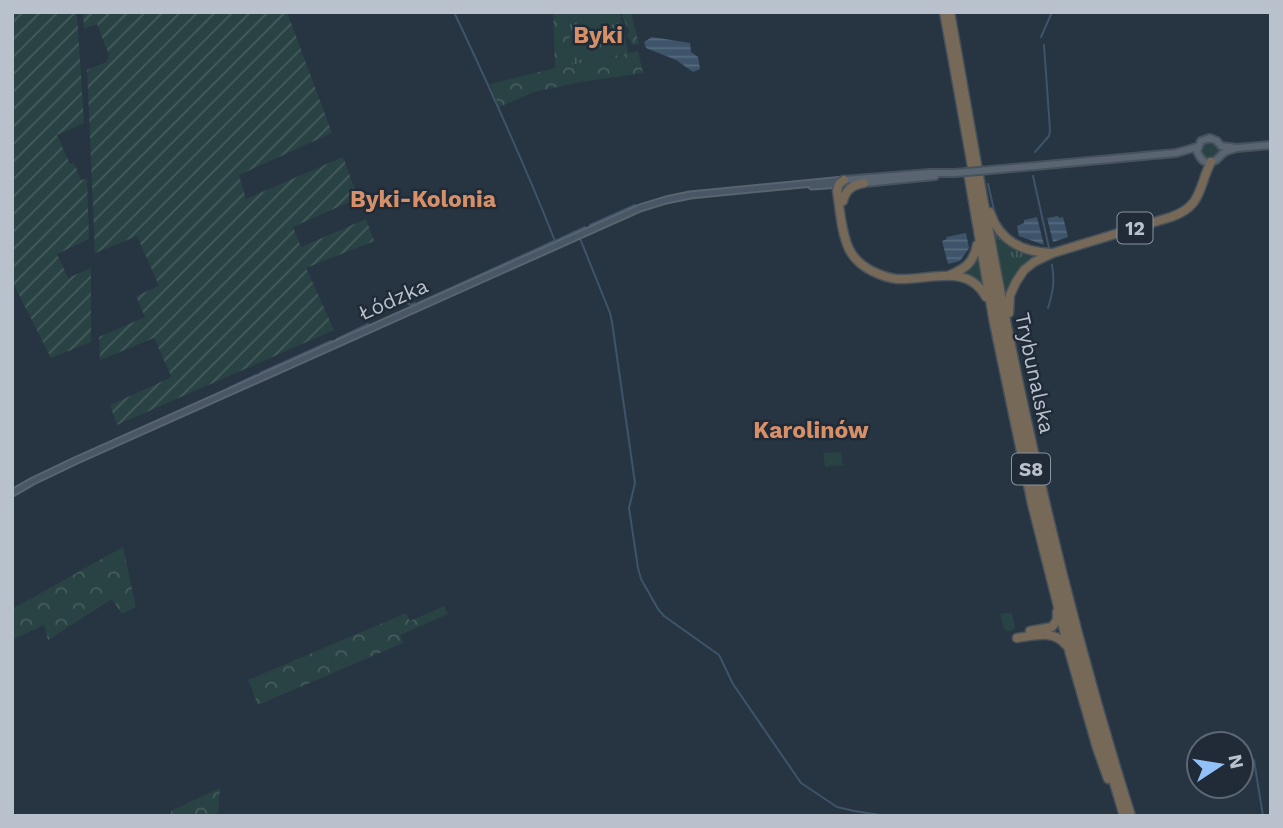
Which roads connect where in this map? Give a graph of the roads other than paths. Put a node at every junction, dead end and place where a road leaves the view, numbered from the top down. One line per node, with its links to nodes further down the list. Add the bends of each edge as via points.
1 (944, 12): 3 (highway, Trybunalska / S8)
2 (950, 12): 8 (highway, Trybunalska / S8)
3 (963, 117): 14 (highway); 22 (highway, Trybunalska / S8, via 1033,480)
4 (1271, 145): 5 (main road)
5 (1221, 149): 6 (main road, via 1217,160); 6 (main road, via 1215,139 1207,138 1201,141)
6 (1202, 156): 7 (main road, Łódzka, bridge, via 1176,153); 15 (highway, 12, via 1202,184 1188,209)
7 (956, 173): 9 (main road, Łódzka); 10 (main road, Łódzka)
8 (980, 176): 15 (highway, via 992,217 1003,235 1026,250); 18 (highway, Trybunalska / S8)
9 (841, 182): 10 (main road, Łódzka); 11 (main road, Łódzka); 12 (main road, Łódzka); 13 (highway)
10 (864, 183): 13 (highway, via 852,186)
11 (802, 185): 12 (main road, Łódzka); 19 (main road, Łódzka, via 678,197 640,208)
12 (827, 185): 13 (highway)
13 (840, 198): 16 (highway, via 847,234 871,271 896,279)
14 (978, 232): 16 (highway, via 971,262); 17 (highway)
15 (1053, 253): 18 (highway, 12, via 1030,265 1016,282 1009,301)
16 (947, 276): 17 (highway, via 964,277 979,286)
17 (994, 323): 20 (highway)
18 (1010, 341): 23 (highway, Trybunalska / S8, via 1066,588)
19 (12, 493)
20 (1057, 605): 21 (highway); 21 (highway, via 1053,626 1017,635 1055,636)
21 (1070, 654): 22 (highway, via 1098,751)
22 (1124, 816)
23 (1131, 816)

